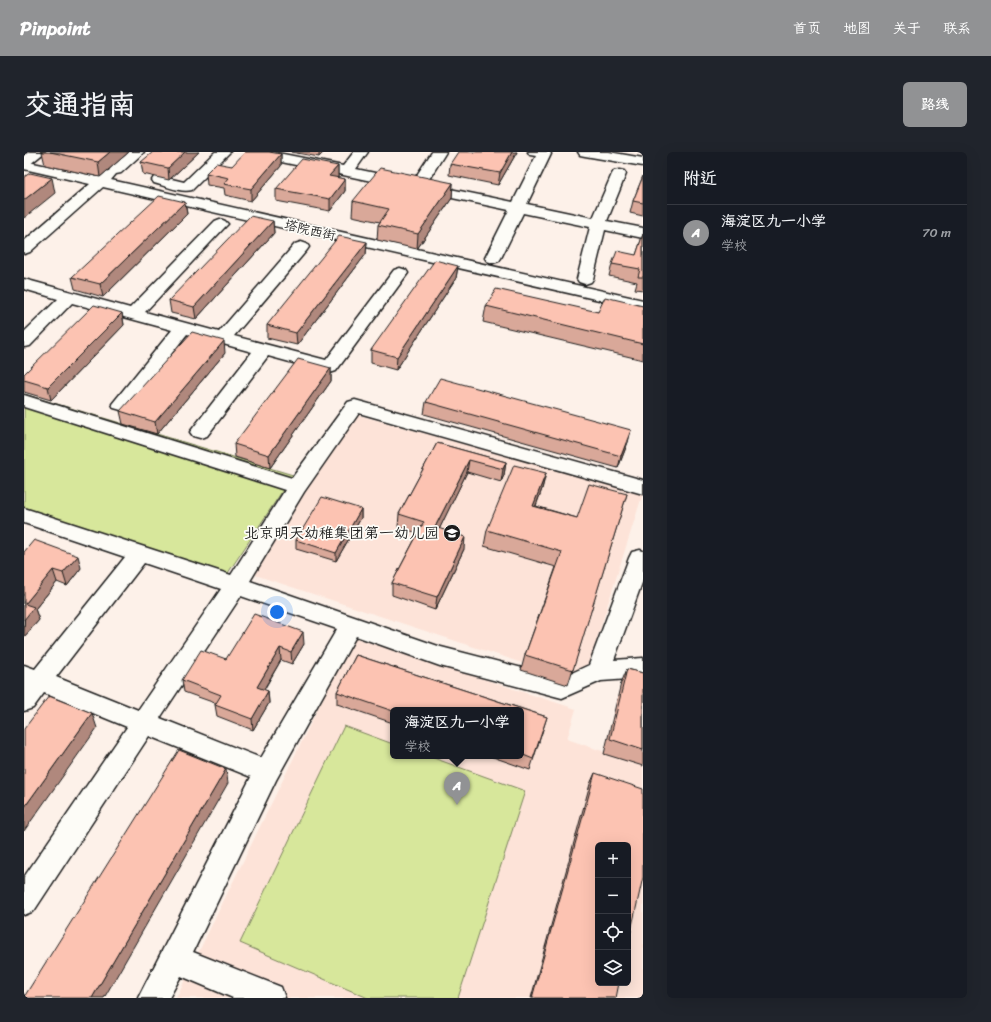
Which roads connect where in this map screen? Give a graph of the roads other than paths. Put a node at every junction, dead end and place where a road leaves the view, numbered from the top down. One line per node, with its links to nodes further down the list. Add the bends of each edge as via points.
1 (38, 152): 10 (street)
2 (137, 152): 11 (street)
3 (223, 152): 15 (street, via 187,187)
4 (361, 152): 12 (street)
5 (439, 152): 17 (street)
6 (535, 152): 18 (street, via 544,154)
7 (585, 152): 9 (street)
8 (261, 153): 12 (street)
9 (643, 162)
10 (24, 163): 16 (street, 塔院西街)
11 (116, 170): 13 (street); 16 (street)
12 (347, 171): 17 (street)
13 (130, 173)
14 (619, 174): 19 (street)
15 (144, 177)
16 (101, 182): 23 (street); 29 (street, 塔院西街)
17 (417, 186): 18 (street)
18 (518, 207): 19 (street); 24 (street)
19 (599, 223): 21 (street); 26 (street)
20 (220, 224): 30 (street)
21 (643, 233)
22 (301, 247): 32 (street)
23 (24, 249)
24 (493, 258)
25 (400, 273): 34 (street, via 330,368)
26 (585, 279)
27 (24, 284): 28 (street)
28 (69, 297): 30 (street); 33 (street)
29 (643, 305)
30 (134, 314): 31 (street)
31 (183, 328): 32 (street); 36 (street)
32 (223, 338): 34 (street)
33 (24, 342)
34 (263, 350): 37 (street)
35 (24, 401): 38 (street)
36 (121, 404)
37 (200, 432)
38 (297, 487): 39 (street, via 356,406); 43 (street)
39 (643, 487)
40 (24, 515): 41 (street)
41 (140, 553): 43 (street); 47 (street)
42 (642, 555): 46 (street)
43 (236, 585): 44 (street); 48 (street)
44 (351, 625): 46 (street, via 440,656 562,688); 49 (street)
45 (643, 668): 46 (street)
46 (598, 671)
47 (29, 686): 48 (street)
48 (144, 723): 49 (street); 50 (street)
49 (267, 772): 51 (street)
50 (24, 901)
51 (174, 959): 52 (street); 53 (street)
52 (153, 998)
53 (270, 998)

